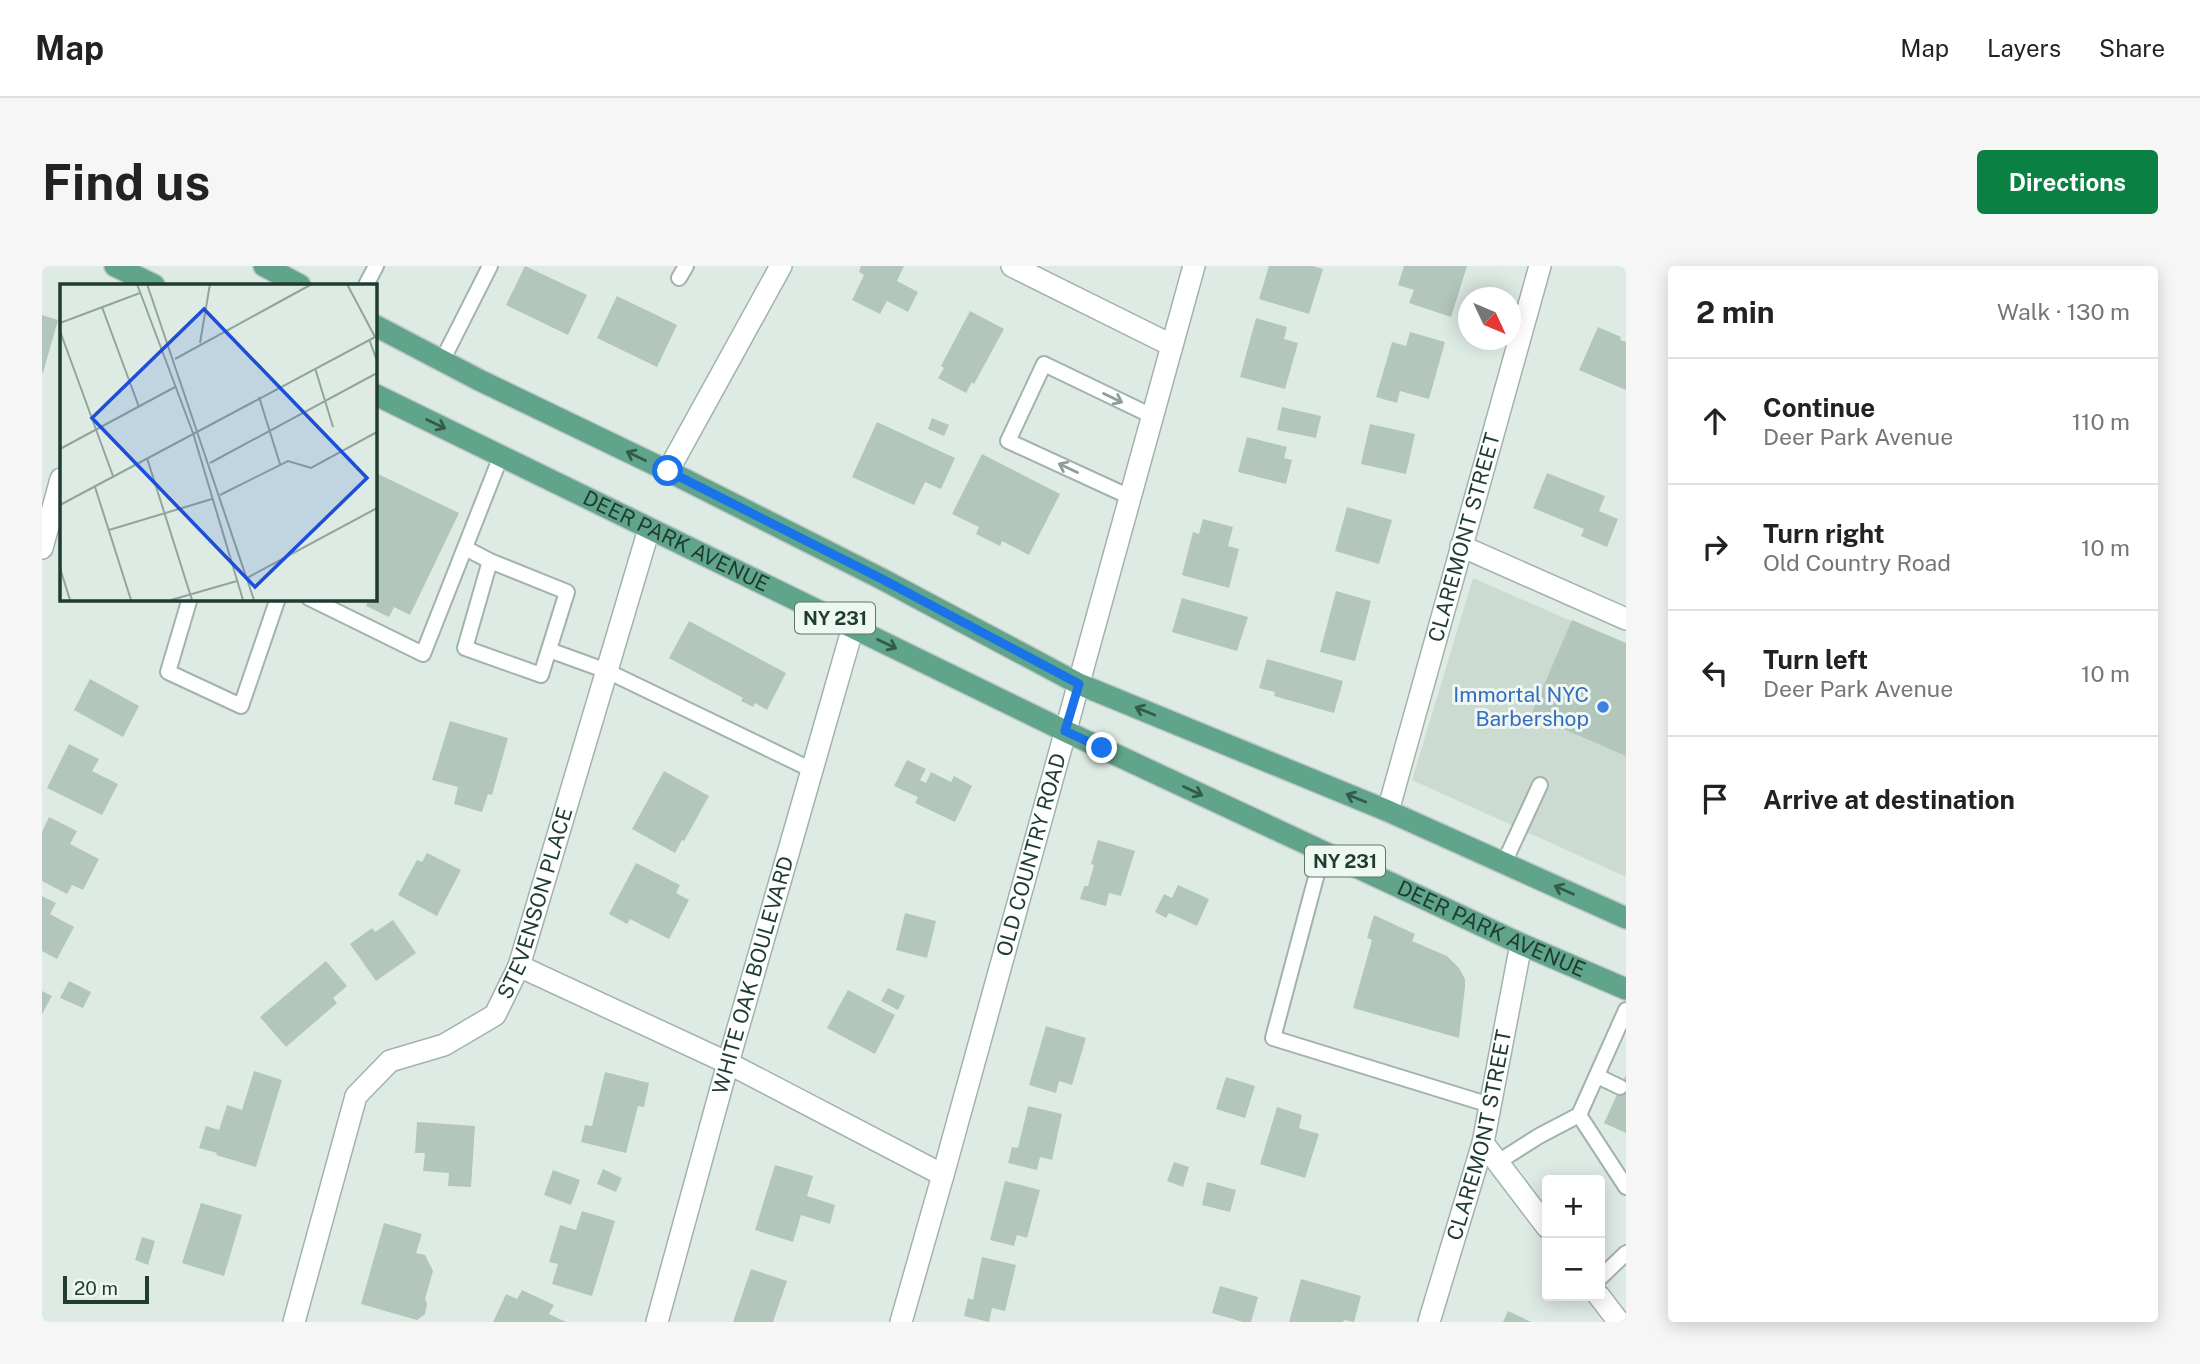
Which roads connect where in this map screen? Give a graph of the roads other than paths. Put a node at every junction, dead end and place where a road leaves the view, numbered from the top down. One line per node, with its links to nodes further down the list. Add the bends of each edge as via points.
1 (264, 266): 10 (main road)
2 (376, 266): 11 (lane)
3 (490, 266): 14 (lane)
4 (781, 266): 18 (street)
5 (1012, 266): 13 (street)
6 (1194, 266): 13 (street, OLD COUNTRY ROAD)
7 (1539, 266): 22 (street, CLAREMONT STREET)
8 (117, 273): 9 (main road)
9 (151, 284)
10 (298, 284)
11 (367, 284)
12 (376, 326): 14 (main road, NY 231)
13 (1171, 345): 16 (street, OLD COUNTRY ROAD)
14 (442, 361): 18 (main road, NY 231, one-way to 14)
15 (376, 395): 17 (main road, DEER PARK AVENUE / NY 231, one-way to 17)
16 (1152, 416): 20 (street, OLD COUNTRY ROAD); 20 (lane, one-way to 16, via 1008,440 1044,364)
17 (501, 456): 21 (main road, DEER PARK AVENUE / NY 231); 24 (lane)
18 (668, 471): 33 (main road, NY 231)
19 (60, 483): 23 (street)
20 (1130, 497): 33 (street, OLD COUNTRY ROAD)
21 (649, 529): 30 (main road, DEER PARK AVENUE / NY 231); 32 (street, STEVENSON PLACE)
22 (1461, 546): 29 (street); 37 (street, CLAREMONT STREET)
23 (42, 548)
24 (465, 548): 25 (lane); 28 (lane, via 423,654)
25 (490, 561): 31 (lane, via 567,592); 31 (lane, via 465,648 541,675)
26 (189, 600): 27 (lane, via 168,671 241,706)
27 (277, 600)
28 (313, 600)
29 (1626, 619)
30 (853, 627): 34 (main road, DEER PARK AVENUE / NY 231, one-way to 34); 35 (street, WHITE OAK BOULEVARD)
31 (549, 650): 32 (lane)
32 (607, 671): 35 (lane); 42 (street, STEVENSON PLACE)
33 (1079, 684): 34 (street, OLD COUNTRY ROAD); 37 (main road, NY 231, one-way to 33)
34 (1065, 731): 38 (main road, DEER PARK AVENUE / NY 231, one-way to 38); 53 (street, OLD COUNTRY ROAD)
35 (812, 770): 46 (street, WHITE OAK BOULEVARD)
36 (1540, 785): 39 (lane)
37 (1388, 811): 39 (main road, NY 231)
38 (1323, 851): 41 (main road, DEER PARK AVENUE / NY 231); 49 (lane, via 1273,1038)
39 (1504, 863): 40 (main road, NY 231, one-way to 39)
40 (1626, 918)
41 (1521, 944): 43 (main road, DEER PARK AVENUE / NY 231); 49 (street, CLAREMONT STREET)
42 (519, 966): 46 (street); 59 (street, STEVENSON PLACE, via 495,1015 444,1045 390,1061 356,1096)
43 (1626, 989)
44 (1626, 1010): 45 (lane)
45 (1620, 1041): 47 (lane)
46 (728, 1063): 53 (street); 60 (street, WHITE OAK BOULEVARD)
47 (1597, 1076): 48 (lane); 50 (lane)
48 (1620, 1087)
49 (1490, 1105): 51 (street, CLAREMONT STREET)
50 (1579, 1115): 52 (lane); 54 (lane)
51 (1483, 1143): 52 (street); 62 (street, CLAREMONT STREET)
52 (1498, 1163): 55 (street)
53 (943, 1175): 61 (street, OLD COUNTRY ROAD)
54 (1626, 1187)
55 (1542, 1220)
56 (1626, 1253): 57 (lane)
57 (1605, 1273)
58 (1604, 1301): 63 (street)
59 (294, 1322)
60 (657, 1322)
61 (901, 1322)
62 (1429, 1322)
63 (1619, 1322)

